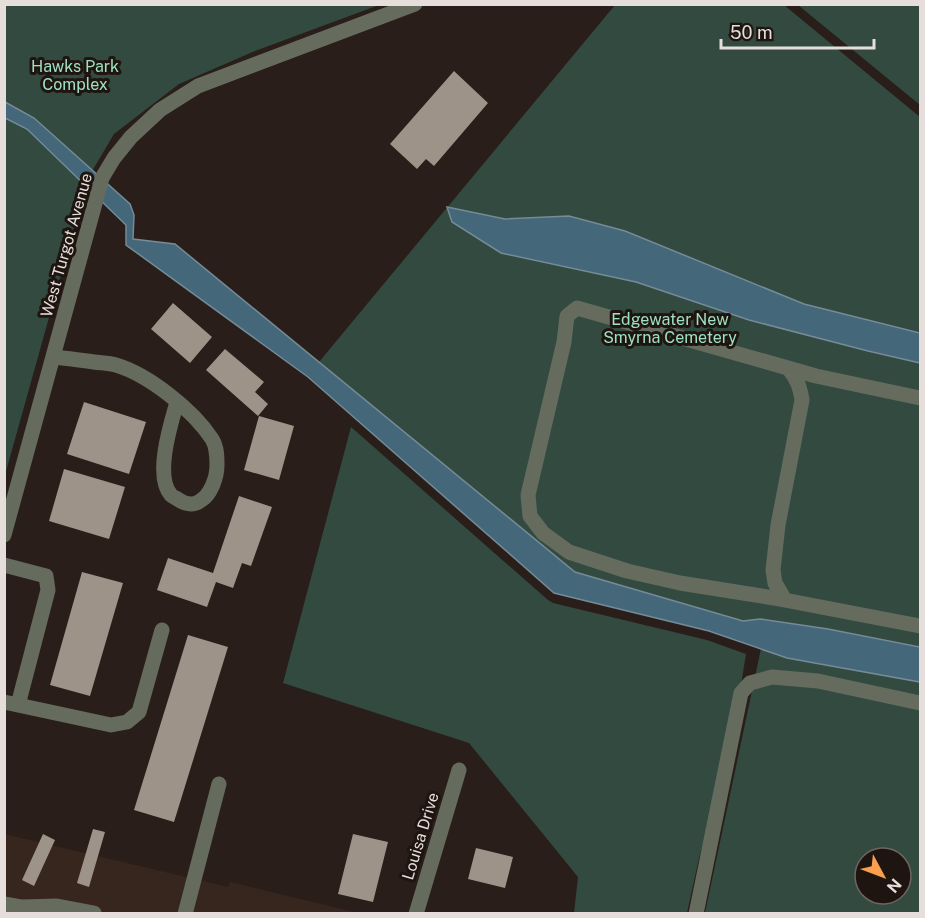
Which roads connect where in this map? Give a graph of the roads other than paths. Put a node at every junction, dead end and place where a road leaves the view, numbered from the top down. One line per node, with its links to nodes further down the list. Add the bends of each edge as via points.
1 (415, 4): 2 (street, West Turgot Avenue, via 198,86 160,110 131,136 102,178)
2 (53, 357): 7 (street, via 115,365 143,376); 8 (street, West Turgot Avenue)
3 (789, 369): 4 (street); 6 (street, via 796,377); 10 (street, via 577,308 567,316 528,495 530,516 543,533 569,552 680,583)
4 (827, 379): 5 (street); 6 (street, via 814,385)
5 (921, 398)
6 (802, 400): 10 (street, via 773,570)
7 (177, 402): 7 (street, via 213,441 217,456 217,470 209,492 201,501 191,504 171,495 164,473)
8 (4, 535)
9 (4, 565): 13 (street, via 46,576 48,590)
10 (785, 600): 11 (street)
11 (921, 626)
12 (162, 630): 13 (street, via 140,712 127,722 111,725)
13 (11, 703)
14 (921, 703): 21 (street, via 818,681 772,676 750,683 741,693)
15 (459, 770): 20 (street, Louisa Drive)
16 (219, 784): 19 (street)
17 (4, 904): 18 (street, via 57,906)
18 (94, 913)
19 (185, 914)
20 (416, 914)
21 (696, 914)

